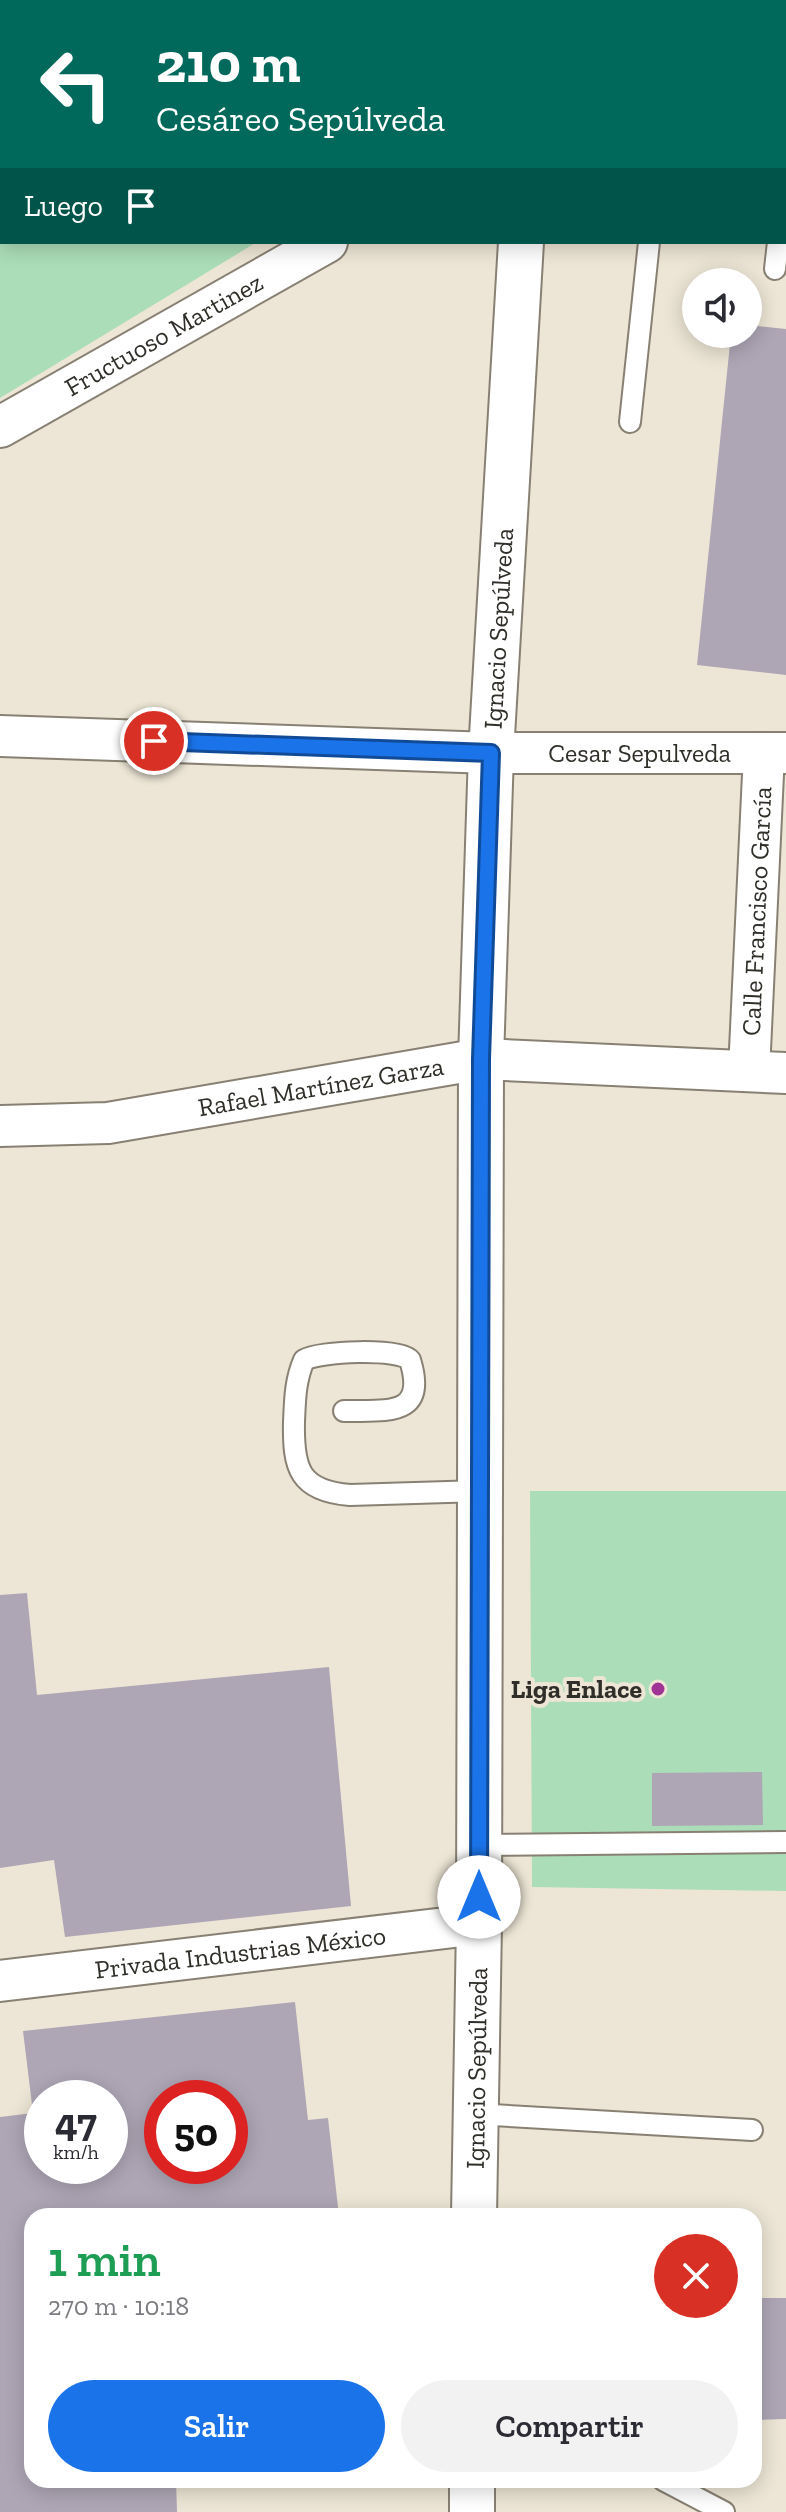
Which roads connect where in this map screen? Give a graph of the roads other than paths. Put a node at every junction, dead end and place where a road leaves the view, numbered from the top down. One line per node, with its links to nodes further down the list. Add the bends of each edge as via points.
1 (323, 244): 7 (street, Fructuoso Martinez)
2 (521, 244): 9 (main road, Ignacio Sepúlveda)
3 (649, 244): 6 (lane)
4 (778, 244): 5 (lane)
5 (775, 269)
6 (630, 422)
7 (0, 427)
8 (0, 736): 9 (street, Cesar Sepulveda)
9 (491, 753): 10 (street, Cesar Sepulveda); 11 (main road, Ignacio Sepúlveda)
10 (775, 753): 12 (street, Calle Francisco García)
11 (481, 1059): 12 (street, Rafael Martínez Garza); 13 (street, Rafael Martínez Garza, via 108,1123); 15 (main road, Ignacio Sepúlveda)
12 (768, 1072)
13 (0, 1126)
14 (344, 1411): 15 (lane, via 407,1406 415,1386 410,1360 396,1354 324,1353 304,1360 295,1388 294,1454 305,1479 316,1487 350,1495)
15 (480, 1491): 17 (main road, Ignacio Sepúlveda)
16 (786, 1842): 17 (lane)
17 (479, 1845): 18 (main road, Ignacio Sepúlveda)
18 (479, 1924): 19 (street, Privada Industrias México); 20 (main road, Ignacio Sepúlveda)
19 (0, 1981)
20 (475, 2114): 21 (lane); 22 (main road, Ignacio Sepúlveda)
21 (752, 2130)
22 (474, 2208)
23 (472, 2488): 25 (main road)
24 (678, 2488): 26 (lane)
25 (472, 2512)
26 (724, 2512)

